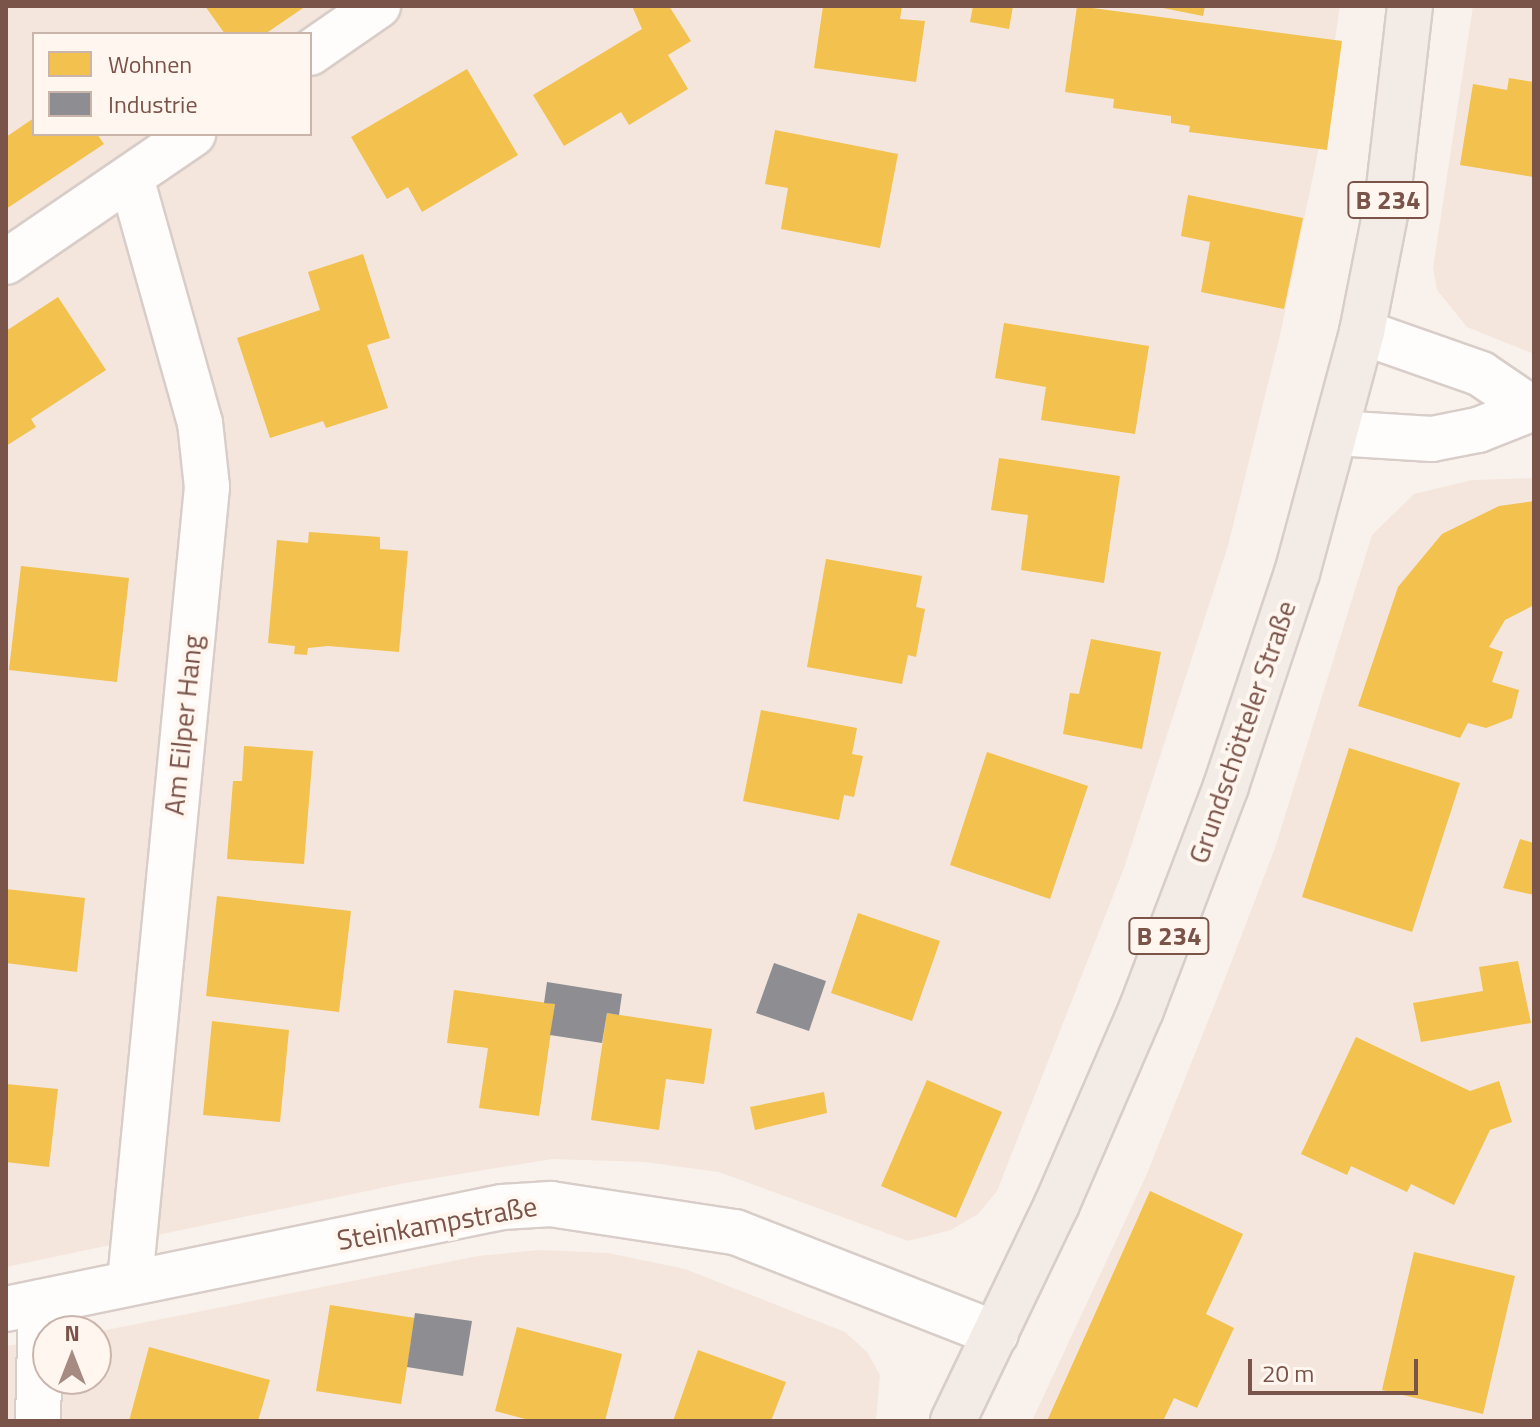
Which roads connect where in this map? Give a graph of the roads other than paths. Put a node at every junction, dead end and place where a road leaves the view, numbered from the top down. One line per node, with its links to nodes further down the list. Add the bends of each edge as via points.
1 (378, 6): 3 (street)
2 (1410, 6): 7 (main road, Grundschötteler Straße / B 234, via 1387,205)
3 (312, 52)
4 (190, 136): 5 (street)
5 (131, 177): 6 (street); 10 (street, Am Eilper Hang, via 200,423 207,487)
6 (6, 262)
7 (1362, 332): 8 (street, via 1481,374); 9 (main road, Grundschötteler Straße / B 234)
8 (1533, 410): 9 (street, via 1478,430 1432,439)
9 (1336, 433): 12 (main road, Grundschötteler Straße / B 234, via 1297,573 1221,801 1141,1010)
10 (130, 1281): 11 (street, Steinkampstraße); 12 (street, Steinkampstraße, via 502,1207 551,1204 735,1232)
11 (23, 1306): 13 (street)
12 (996, 1334): 14 (main road, Grundschötteler Straße / B 234)
13 (38, 1421)
14 (953, 1421)

